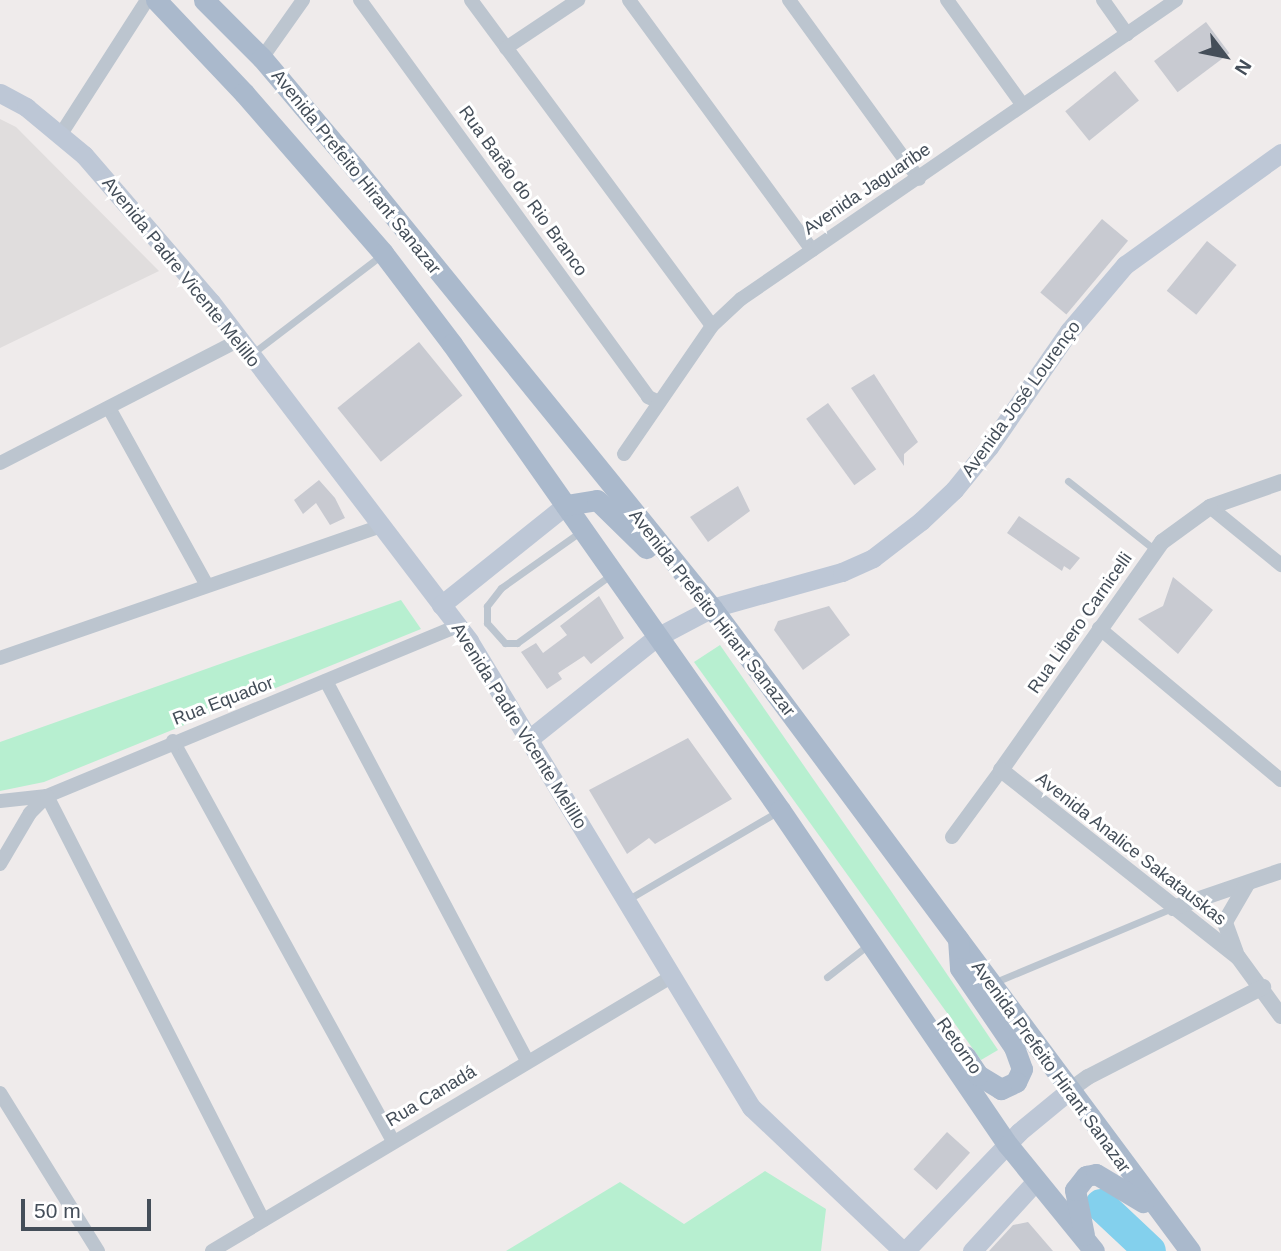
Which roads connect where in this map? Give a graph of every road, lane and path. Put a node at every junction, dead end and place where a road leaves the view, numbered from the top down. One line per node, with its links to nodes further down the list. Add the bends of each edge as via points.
1 (148, 0): 18 (street)
2 (156, 0): 22 (main road, Avenida Prefeito Hirant Sanazar)
3 (204, 0): 15 (main road, Avenida Prefeito Hirant Sanazar)
4 (303, 0): 15 (street)
5 (360, 0): 25 (street, Rua Barão do Rio Branco, via 648,397)
6 (471, 0): 14 (street)
7 (578, 0): 14 (street)
8 (629, 0): 21 (street)
9 (789, 0): 20 (street)
10 (947, 0): 17 (street)
11 (1103, 0): 13 (street)
12 (1177, 0): 13 (street, Avenida Jaguaribe)
13 (1127, 34): 17 (street, Avenida Jaguaribe)
14 (506, 48): 23 (street)
15 (262, 58): 36 (main road, Avenida Prefeito Hirant Sanazar)
16 (0, 93): 18 (main road, Avenida Padre Vicente Melillo)
17 (1022, 104): 20 (street, Avenida Jaguaribe)
18 (61, 134): 24 (main road, Avenida Padre Vicente Melillo)
19 (1281, 153): 41 (main road, Avenida José Lourenço, via 1125,265 1069,331 980,458 921,521 873,558 842,572)
20 (919, 179): 21 (street, Avenida Jaguaribe)
21 (812, 250): 23 (street, Avenida Jaguaribe, via 741,299)
22 (383, 253): 24 (lane); 31 (main road, Avenida Prefeito Hirant Sanazar)
23 (712, 327): 25 (street, Avenida Jaguaribe, via 668,394)
24 (245, 347): 26 (street); 33 (main road, Avenida Padre Vicente Melillo)
25 (657, 401): 27 (street, Avenida Jaguaribe)
26 (109, 408): 28 (street); 39 (street)
27 (624, 454)
28 (0, 463)
29 (1068, 481): 35 (lane)
30 (1281, 482): 32 (street, Rua Libero Carnicelli)
31 (566, 505): 34 (main road, Avenida Prefeito Hirant Sanazar); 36 (main road, via 597,500 653,554); 40 (main road)
32 (1210, 508): 35 (street, Rua Libero Carnicelli); 37 (street)
33 (381, 526): 39 (street); 40 (main road, Avenida Padre Vicente Melillo)
34 (584, 530): 38 (main road, Avenida Prefeito Hirant Sanazar); 38 (lane, via 501,588 487,606 487,623 505,643 517,643)
35 (1155, 550): 43 (street, Rua Libero Carnicelli)
36 (676, 564): 41 (main road, Avenida Prefeito Hirant Sanazar)
37 (1281, 565)
38 (614, 573): 44 (main road, Avenida Prefeito Hirant Sanazar)
39 (206, 584): 45 (street)
40 (441, 605): 42 (main road, Avenida Padre Vicente Melillo)
41 (712, 608): 44 (main road, Avenida José Lourenço); 60 (main road, Avenida Prefeito Hirant Sanazar)
42 (458, 626): 46 (street, Rua Equador); 47 (main road, Avenida Padre Vicente Melillo)
43 (1099, 628): 49 (street, Rua Libero Carnicelli); 50 (street)
44 (657, 637): 47 (main road, Avenida José Lourenço); 53 (main road, Avenida Prefeito Hirant Sanazar)
45 (0, 658)
46 (326, 681): 48 (street, Rua Equador); 68 (street)
47 (529, 739): 58 (main road, Avenida Padre Vicente Melillo)
48 (173, 741): 51 (street, Rua Equador); 72 (street)
49 (1001, 770): 54 (street, Rua Libero Carnicelli); 59 (street, Avenida Analice Sakatauskas)
50 (1281, 780)
51 (47, 796): 52 (street, Rua Equador); 55 (street, via 30,813); 75 (street)
52 (0, 802)
53 (780, 810): 58 (lane); 61 (main road, Avenida Prefeito Hirant Sanazar)
54 (953, 837)
55 (0, 864)
56 (1281, 872): 57 (street)
57 (1247, 884): 59 (street); 62 (street, Avenida Analice Sakatauskas, via 1225,922)
58 (627, 900): 63 (main road, Avenida Padre Vicente Melillo)
59 (1173, 908): 62 (street, Avenida Analice Sakatauskas); 65 (lane)
60 (958, 938): 61 (main road, Retorno, via 960,968 1022,1060 1016,1082 1001,1089 978,1075 911,978); 65 (main road, Avenida Prefeito Hirant Sanazar)
61 (877, 951): 64 (lane); 71 (main road, Avenida Prefeito Hirant Sanazar)
62 (1238, 957): 66 (street, Avenida Analice Sakatauskas)
63 (671, 977): 68 (street, Rua Canadá); 78 (main road, Avenida Padre Vicente Melillo, via 751,1107)
64 (827, 977)
65 (990, 984): 69 (main road, Avenida Prefeito Hirant Sanazar)
66 (1263, 987): 67 (street, Avenida Analice Sakatauskas); 69 (street, via 1088,1076)
67 (1281, 1016)
68 (527, 1060): 72 (street, Rua Canadá)
69 (1070, 1090): 71 (main road); 74 (main road, Avenida Prefeito Hirant Sanazar)
70 (0, 1093): 76 (street)
71 (1014, 1138): 73 (main road, Avenida Prefeito Hirant Sanazar); 78 (main road)
72 (393, 1142): 75 (street, Rua Canadá)
73 (1036, 1181): 79 (main road); 80 (main road, Avenida Prefeito Hirant Sanazar)
74 (1157, 1210): 80 (main road, via 1110,1180 1096,1174 1086,1176 1075,1189 1075,1200 1083,1233); 81 (main road, Avenida Prefeito Hirant Sanazar)
75 (263, 1220): 77 (street, Rua Canadá)
76 (98, 1251)
77 (212, 1251)
78 (904, 1251)
79 (972, 1251)
80 (1094, 1251)
81 (1189, 1251)

